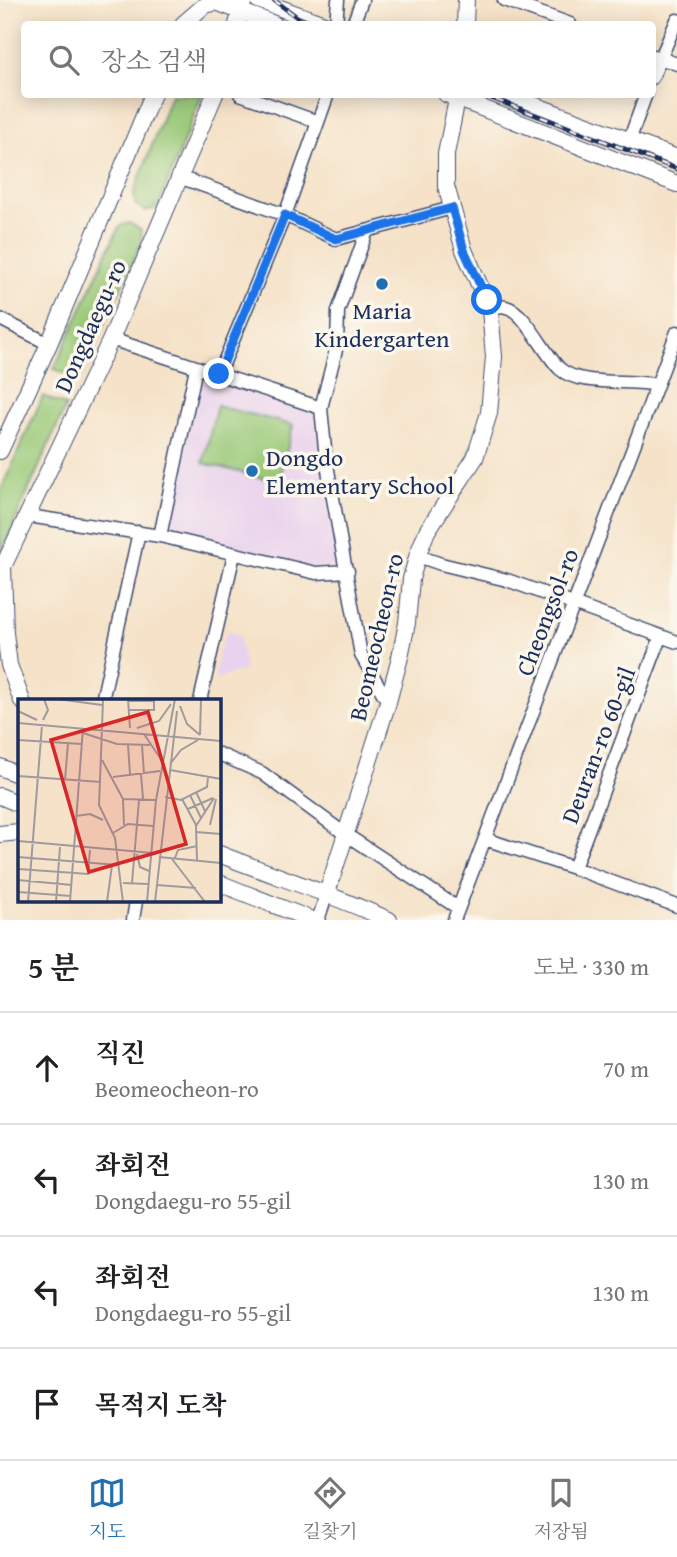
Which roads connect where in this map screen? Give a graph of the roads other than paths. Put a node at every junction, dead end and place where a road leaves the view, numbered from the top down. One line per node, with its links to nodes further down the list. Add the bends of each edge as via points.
1 (193, 0): 9 (main road)
2 (258, 0): 12 (main road)
3 (338, 0): 13 (street)
4 (362, 0): 14 (street)
5 (466, 0): 15 (main road)
6 (513, 2): 16 (street)
7 (229, 5): 10 (main road, via 205,5); 11 (main road)
8 (677, 20): 17 (street)
9 (184, 21)
10 (186, 21)
11 (267, 21)
12 (316, 21)
13 (336, 21)
14 (354, 21)
15 (465, 21)
16 (562, 21)
17 (656, 57): 18 (street)
18 (677, 64)
19 (151, 98): 39 (main road, Dongdaegu-ro)
20 (213, 98): 30 (main road, Dongdaegu-ro)
21 (251, 98): 27 (street)
22 (327, 98): 27 (street)
23 (454, 98): 32 (main road, Beomeocheon-ro, via 446,154 446,186)
24 (459, 98): 31 (main road)
25 (515, 98): 28 (main road)
26 (645, 98): 28 (street)
27 (318, 122): 33 (street)
28 (629, 141): 29 (main road)
29 (677, 158)
30 (179, 177): 33 (street); 38 (main road, Dongdaegu-ro)
31 (677, 184)
32 (452, 208): 34 (street); 35 (main road, Beomeocheon-ro, via 464,250)
33 (285, 215): 34 (street, via 336,239); 41 (street)
34 (367, 232): 43 (street, via 338,311 337,346)
35 (490, 309): 42 (street, via 510,308 566,373 593,381); 49 (main road, Beomeocheon-ro, via 494,357 481,443 427,531)
36 (0, 319): 39 (street)
37 (677, 332): 42 (street, Cheongsol-ro)
38 (111, 339): 40 (street); 45 (main road, Dongdaegu-ro)
39 (49, 344): 44 (main road, Dongdaegu-ro)
40 (197, 368): 41 (street); 47 (street)
41 (219, 374): 43 (street)
42 (657, 384): 52 (street, Cheongsol-ro)
43 (321, 408): 51 (street)
44 (0, 451)
45 (28, 516): 46 (street); 50 (main road, Dongdaegu-ro)
46 (139, 532): 47 (street); 56 (street)
47 (160, 536): 48 (street)
48 (234, 554): 51 (street, via 316,573); 57 (street)
49 (418, 556): 52 (street, via 508,579); 58 (main road, Beomeocheon-ro)
50 (1, 570): 55 (main road, via 9,665)
51 (348, 571): 58 (street, via 362,655)
52 (572, 604): 53 (street); 67 (street, Cheongsol-ro)
53 (661, 636): 54 (street); 69 (street, Deuran-ro 60-gil)
54 (677, 642)
55 (21, 699)
56 (102, 699)
57 (200, 699)
58 (388, 702): 66 (main road, Beomeocheon-ro)
59 (220, 754): 66 (street, via 262,773)
60 (0, 767): 61 (main road)
61 (18, 775)
62 (0, 796): 63 (main road)
63 (18, 804)
64 (18, 832): 65 (main road)
65 (0, 834)
66 (345, 834): 71 (main road, Beomeocheon-ro); 74 (street)
67 (485, 838): 69 (street); 74 (street, Cheongsol-ro)
68 (220, 854): 71 (main road)
69 (574, 868): 73 (street)
70 (220, 883): 76 (main road)
71 (326, 896): 77 (street, Beomeocheon-ro); 78 (main road)
72 (136, 902): 75 (street)
73 (677, 906)
74 (456, 914)
75 (133, 920)
76 (312, 920)
77 (318, 920)
78 (389, 920)

